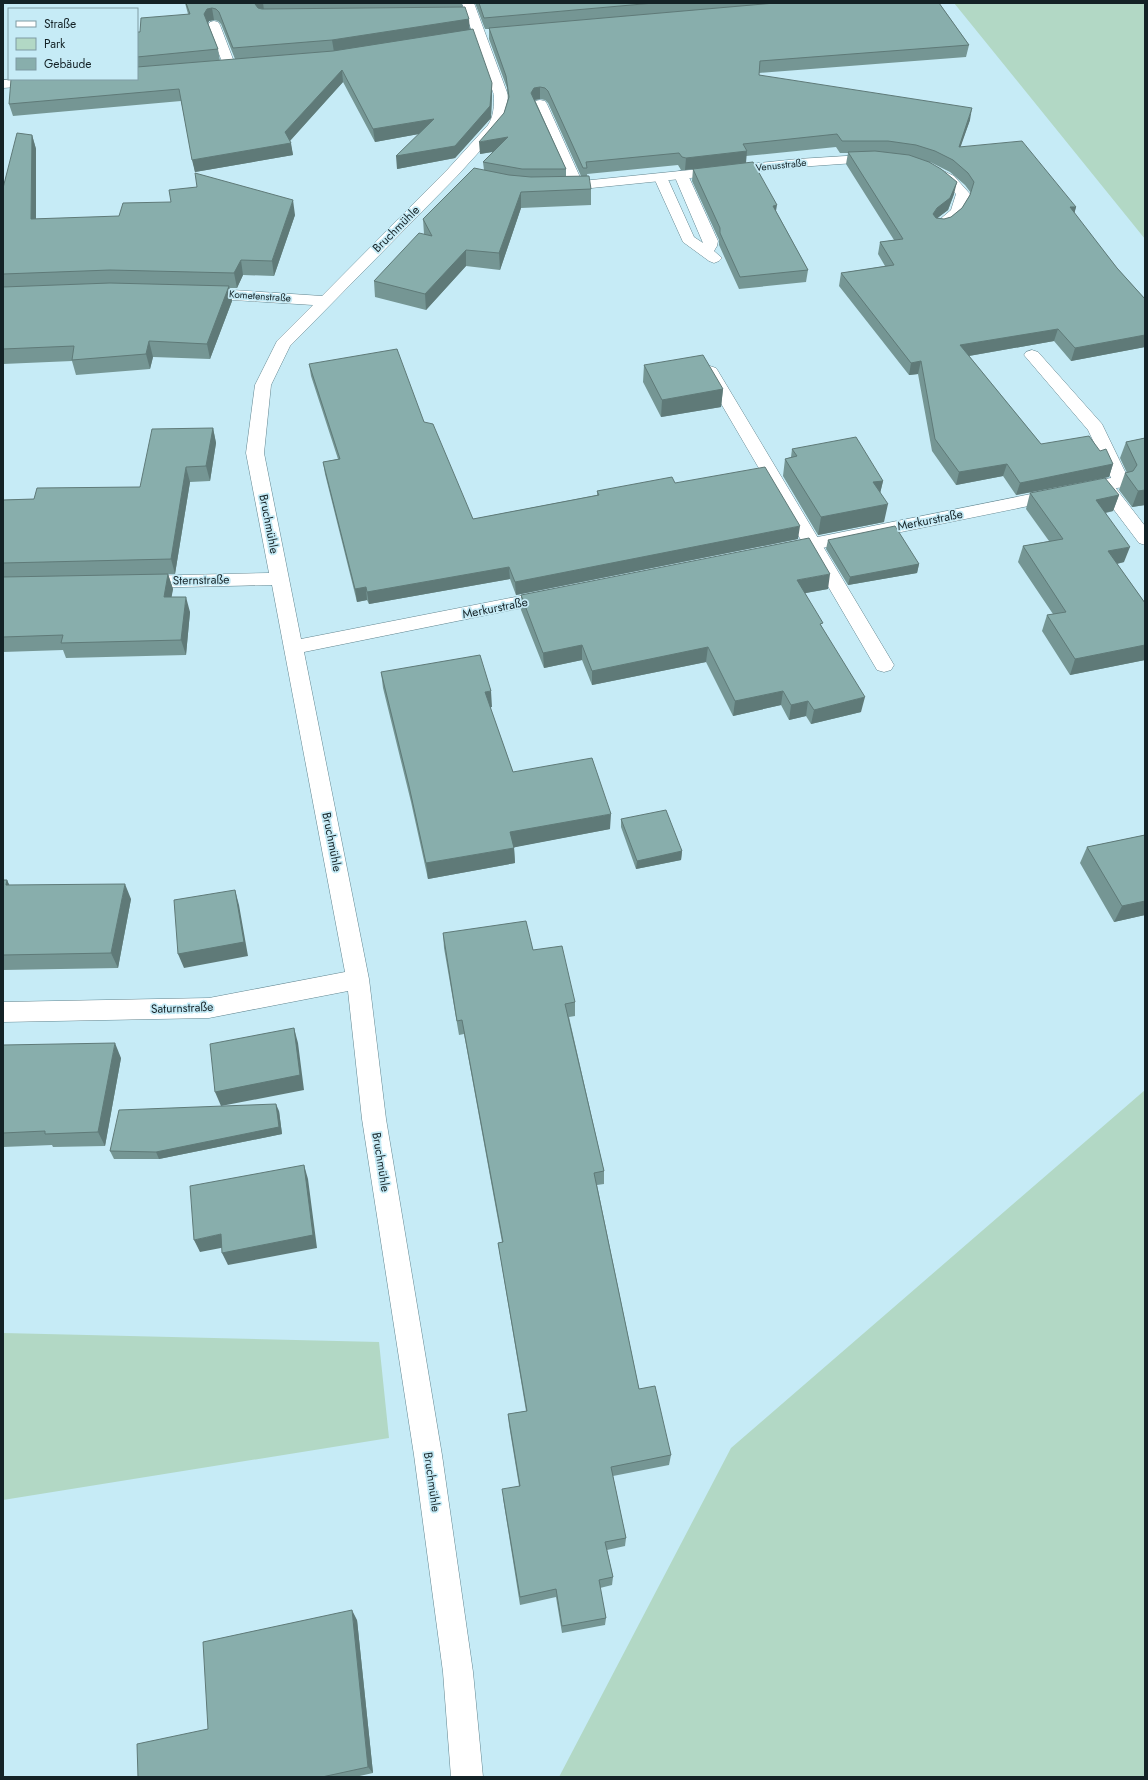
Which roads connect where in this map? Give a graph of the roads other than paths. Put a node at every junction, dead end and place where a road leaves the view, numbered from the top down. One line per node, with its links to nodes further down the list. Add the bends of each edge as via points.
1 (470, 8): 2 (street); 5 (street, Bruchmühle)
2 (457, 14)
3 (214, 25): 8 (street)
4 (494, 34): 5 (street)
5 (478, 35): 6 (street); 23 (street, Bruchmühle, via 501,95 499,119 459,174)
6 (463, 37)
7 (244, 66): 8 (street)
8 (230, 67): 9 (street)
9 (214, 68)
10 (60, 80): 11 (street)
11 (3, 84)
12 (540, 104): 17 (street)
13 (890, 160): 15 (street, Venusstraße, via 826,160)
14 (920, 166): 19 (street, via 944,174 956,183 963,194 961,207 955,215)
15 (681, 175): 16 (street, Venusstraße); 21 (street, via 711,241)
16 (661, 178): 17 (street, Venusstraße); 21 (street, via 688,239)
17 (577, 186): 18 (street, Venusstraße)
18 (547, 188)
19 (938, 226)
20 (726, 245): 21 (street)
21 (709, 252)
22 (184, 293): 23 (street, Kometenstraße)
23 (324, 301): 30 (street, Bruchmühle, via 284,344 263,385 255,453)
24 (1032, 355): 26 (street, via 1096,428)
25 (710, 372): 28 (street)
26 (1113, 484): 27 (street); 28 (street, Merkurstraße)
27 (1145, 539)
28 (811, 544): 29 (street, Merkurstraße); 34 (street)
29 (765, 553)
30 (279, 579): 31 (street, Sternstraße); 33 (street, Bruchmühle)
31 (121, 582)
32 (571, 592): 33 (street, Merkurstraße)
33 (292, 648): 35 (street, Bruchmühle)
34 (884, 665)
35 (358, 979): 36 (street, Saturnstraße, via 209,1008); 37 (street, Bruchmühle, via 374,1119 428,1455 457,1665)
36 (3, 1012)
37 (467, 1777)

